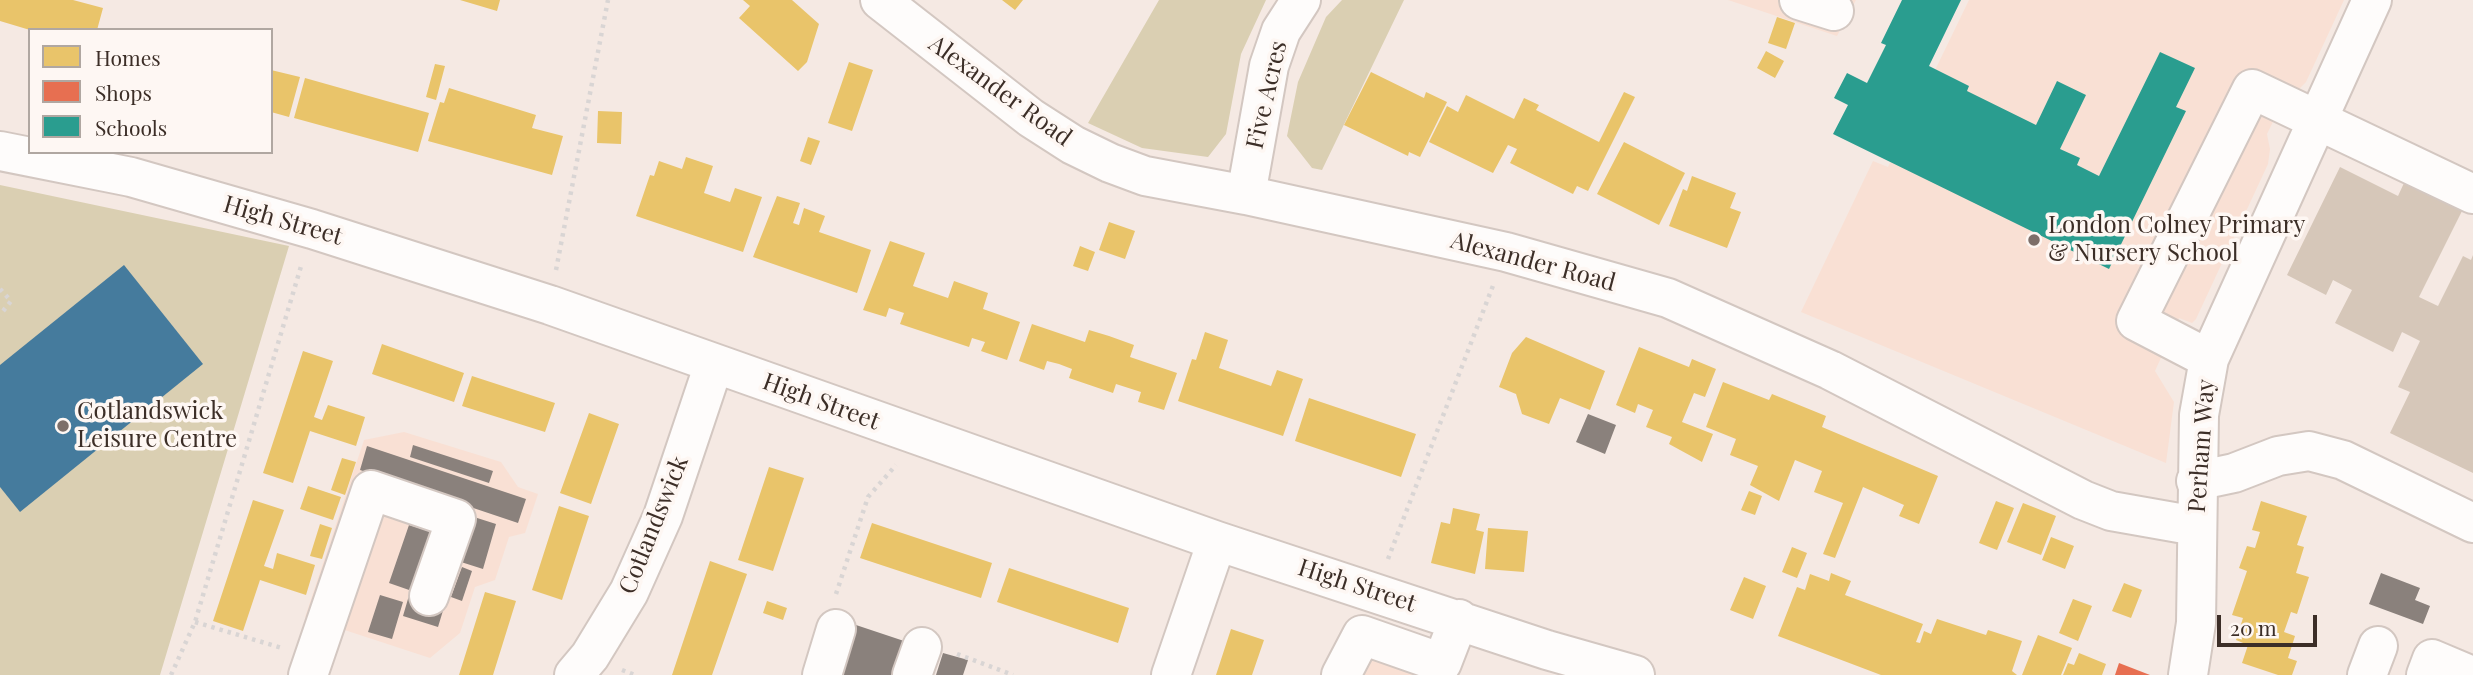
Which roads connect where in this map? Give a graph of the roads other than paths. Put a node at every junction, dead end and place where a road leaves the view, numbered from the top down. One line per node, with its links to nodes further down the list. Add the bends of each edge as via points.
1 (880, 0): 7 (street, Alexander Road, via 960,65 1073,145 1145,176)
2 (1301, 0): 7 (street, Five Acres, via 1281,31 1269,66)
3 (2372, 0): 4 (street, Perham Way)
4 (2318, 118): 6 (street); 8 (street, Perham Way); 8 (street, via 2252,89 2136,321)
5 (0, 151): 9 (street, High Street, via 131,177 312,229 550,305)
6 (2473, 194)
7 (1246, 195): 12 (street, Alexander Road, via 1506,252 1668,298 1830,370 2083,500)
8 (2209, 359): 10 (street, Perham Way, via 2199,415)
9 (714, 364): 13 (street, High Street); 20 (street, Cotlandswick, via 663,516 635,580)
10 (2196, 481): 11 (street, via 2309,451 2343,460); 12 (street, Perham Way)
11 (2473, 523)
12 (2196, 526): 19 (street, Perham Way)
13 (1217, 541): 15 (street, High Street); 22 (street)
14 (429, 596): 18 (street, via 456,519 371,489)
15 (1459, 619): 17 (street, High Street); 23 (street, via 1442,663 1362,635)
16 (836, 629): 21 (street)
17 (1543, 662): 24 (street, High Street)
18 (311, 666)
19 (2197, 673)
20 (574, 675)
21 (822, 675)
22 (1171, 675)
23 (1341, 675)
24 (1635, 675)
25 (2426, 675): 26 (street, via 2432,659)
26 (2470, 675)

